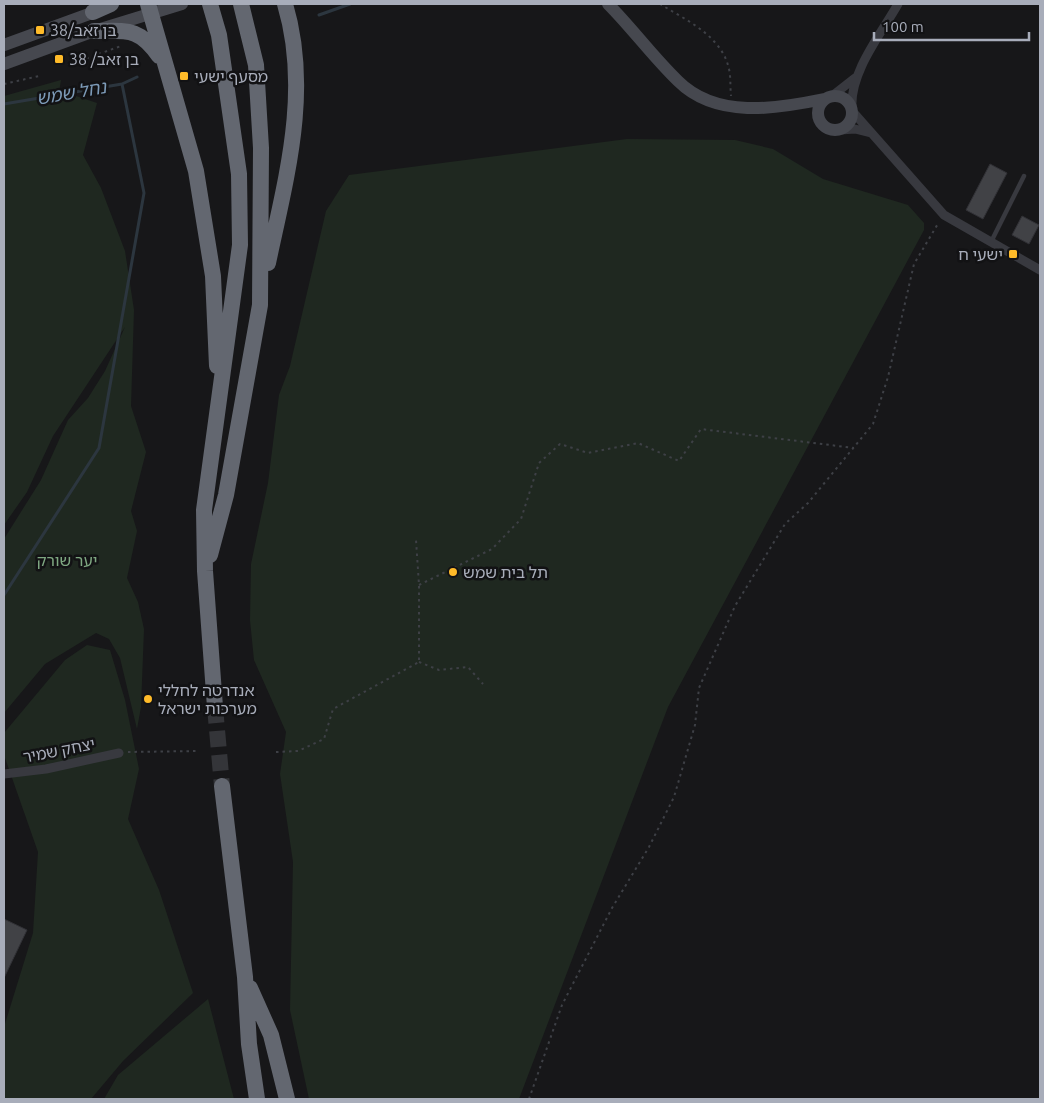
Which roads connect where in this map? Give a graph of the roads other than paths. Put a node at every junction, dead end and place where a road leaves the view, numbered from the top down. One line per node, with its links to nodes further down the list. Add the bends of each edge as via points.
1 (112, 4): 10 (highway)
2 (116, 4): 10 (main road)
3 (182, 4): 9 (main road)
4 (210, 4): 26 (highway, via 219,35 239,174 240,246)
5 (241, 4): 25 (highway, via 256,65 261,148)
6 (608, 4): 17 (main road, via 687,88 716,104 733,107)
7 (898, 4): 15 (street)
8 (287, 5): 25 (highway, via 298,80 293,145)
9 (149, 9): 11 (main road); 14 (highway)
10 (93, 12): 12 (main road)
11 (94, 31): 13 (main road); 14 (highway, via 141,35 151,43)
12 (4, 45)
13 (4, 64)
14 (167, 68): 26 (highway, via 196,171 213,276)
15 (855, 78): 16 (street); 18 (street)
16 (828, 98): 17 (main road); 18 (main road, via 845,98); 19 (main road, via 818,110)
17 (793, 106): 19 (main road)
18 (852, 110): 20 (main road, via 850,123); 21 (street)
19 (820, 121): 20 (main road, via 829,129)
20 (840, 130): 21 (street)
21 (872, 133): 23 (street, via 944,215)
22 (1024, 176): 23 (lane)
23 (990, 242): 24 (street)
24 (1040, 270)
25 (260, 305): 27 (highway, via 226,495)
26 (219, 409): 27 (highway, via 204,510)
27 (205, 571): 28 (highway)
28 (215, 707)
29 (119, 753): 30 (street, יצחק שמיר, via 46,769)
30 (4, 774)
31 (222, 786): 32 (highway)
32 (245, 978): 33 (highway, via 249,1044); 34 (highway, via 270,1036)
33 (257, 1099)
34 (287, 1099)

